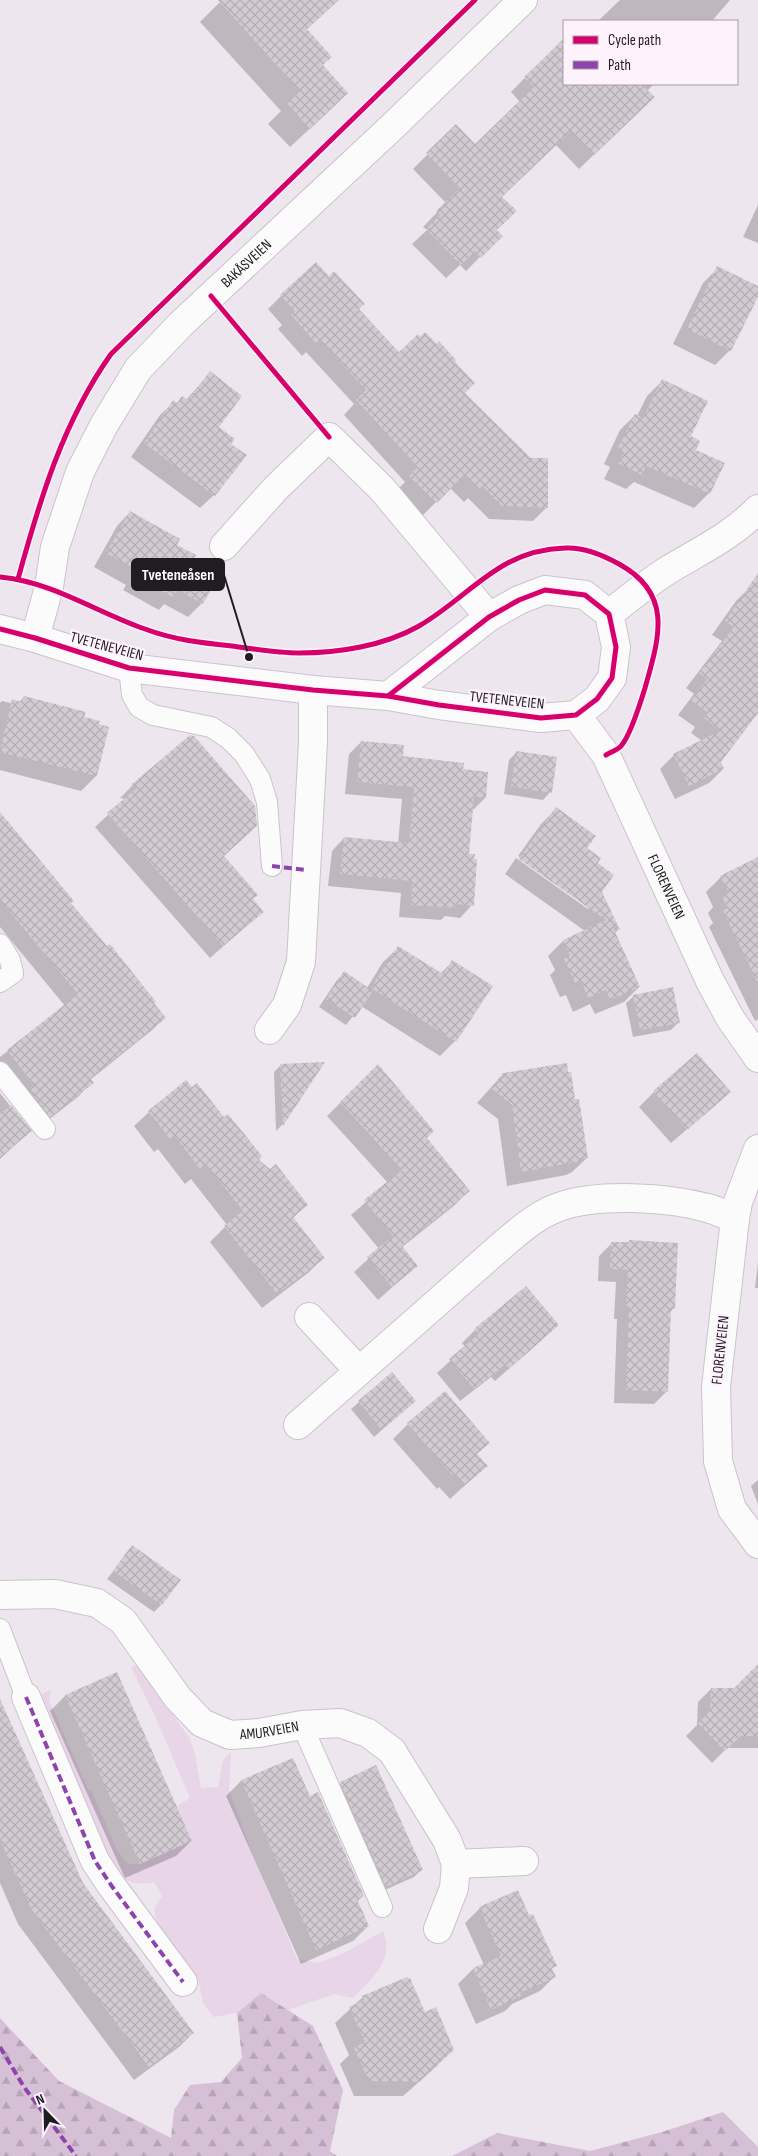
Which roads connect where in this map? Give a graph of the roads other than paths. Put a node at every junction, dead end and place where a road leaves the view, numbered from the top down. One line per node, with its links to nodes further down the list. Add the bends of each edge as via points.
1 (522, 0): 7 (street, BAKÅSVEIEN, via 181,324 138,369 80,472 55,547 49,587)
2 (758, 509): 4 (street, via 711,546 647,584)
3 (224, 546): 5 (street, via 276,488 329,437 382,488)
4 (608, 614): 5 (street, via 585,595 545,590); 11 (street, TVETENEVEIEN, via 616,647 612,678 597,699)
5 (489, 617): 10 (street)
6 (0, 629): 7 (street, TVETENEVEIEN)
7 (35, 638): 8 (street, TVETENEVEIEN)
8 (130, 668): 9 (street, TVETENEVEIEN); 12 (lane, via 132,695 139,707 152,714 211,727 244,754 260,779 267,802)
9 (313, 690): 10 (street, TVETENEVEIEN); 15 (street, via 301,962 287,1005)
10 (388, 696): 11 (street, TVETENEVEIEN, via 541,718)
11 (576, 714): 16 (street, FLORENVEIEN, via 606,755 710,981 730,1018)
12 (272, 866)
13 (0, 944): 14 (lane, via 14,973)
14 (0, 982)
15 (269, 1030)
16 (758, 1058)
17 (0, 1072): 18 (lane)
18 (45, 1129)
19 (758, 1149): 20 (street, FLORENVEIEN)
20 (735, 1219): 22 (street, via 706,1208 658,1200 589,1199 560,1206 539,1216 508,1240); 24 (street, FLORENVEIEN, via 716,1387 718,1461 732,1509)
21 (309, 1317): 22 (street)
22 (359, 1372): 23 (street)
23 (298, 1424)
24 (758, 1544)
25 (0, 1595): 28 (street, AMURVEIEN, via 55,1594 97,1603 122,1621 178,1698 202,1723 230,1735 260,1733)
26 (0, 1629): 27 (lane)
27 (26, 1697): 33 (street, via 95,1861)
28 (302, 1724): 30 (street, AMURVEIEN, via 340,1723 368,1733 392,1751 447,1840); 31 (lane)
29 (524, 1861): 30 (street)
30 (456, 1864): 32 (street, AMURVEIEN, via 454,1888)
31 (382, 1908)
32 (438, 1929)
33 (183, 1982)

